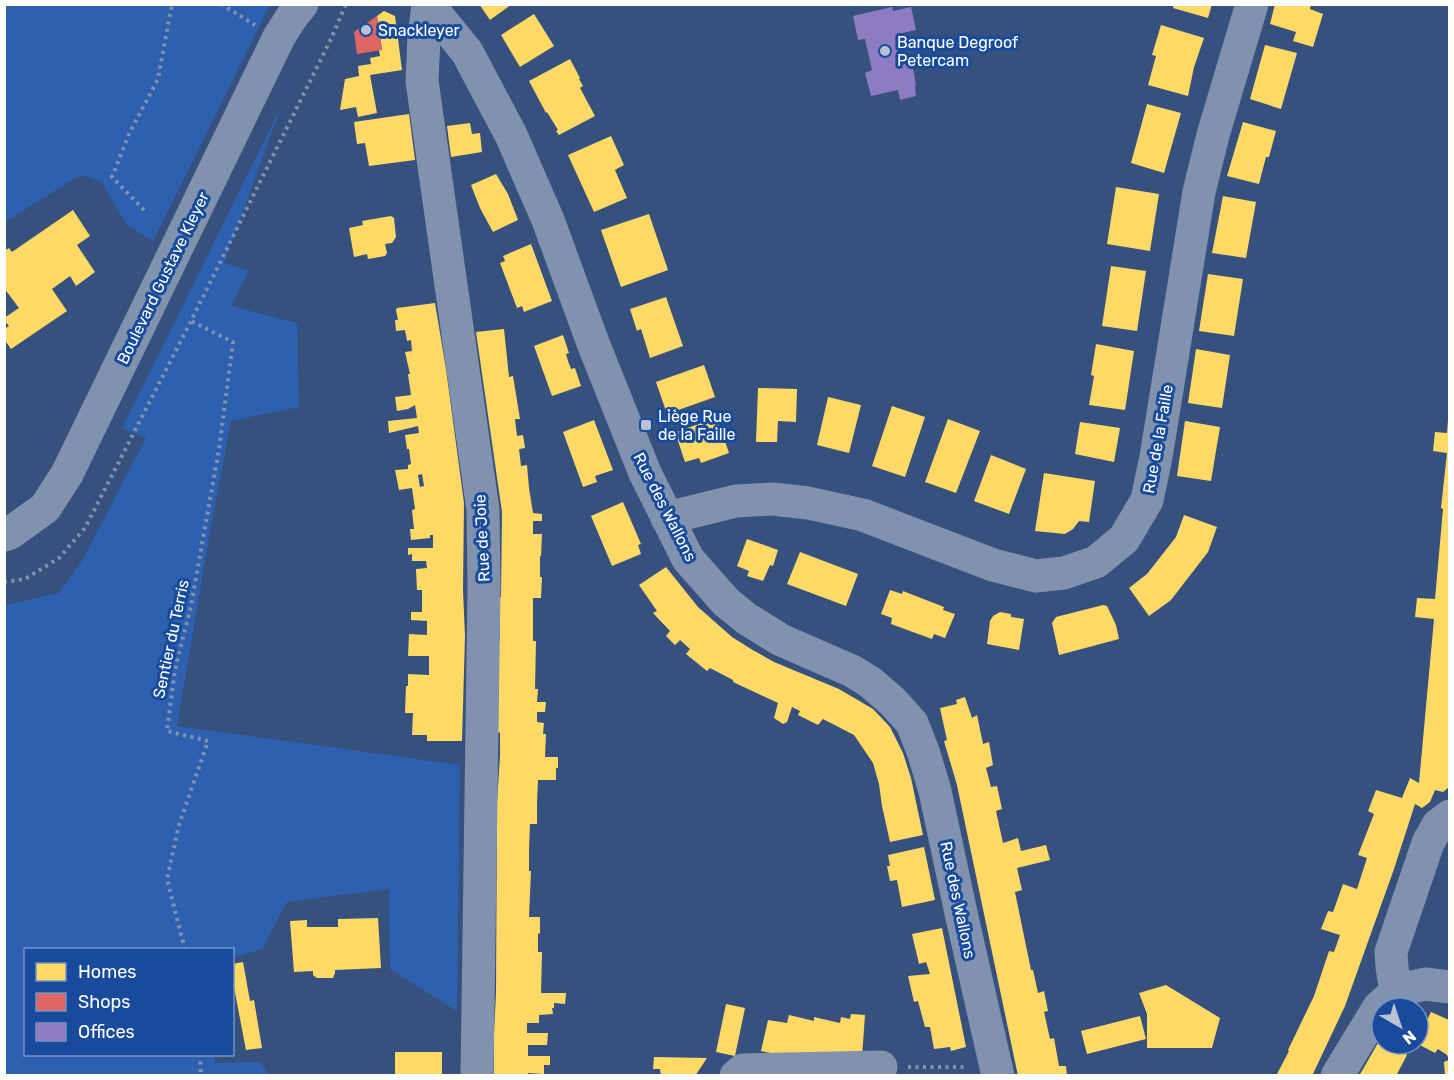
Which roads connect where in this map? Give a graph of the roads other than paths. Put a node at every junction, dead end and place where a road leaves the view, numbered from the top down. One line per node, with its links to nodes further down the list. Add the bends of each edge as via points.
1 (302, 4): 5 (street, Boulevard Gustave Kleyer, via 279,37 67,474 45,508)
2 (1252, 4): 4 (street, Rue de la Faille, via 1199,192 1147,500 1124,539 1096,562 1064,573 1036,576 993,565 863,515 808,503 773,499 735,501)
3 (428, 5): 4 (street, Rue des Wallons, via 467,52 511,135 548,220 592,342); 11 (street, Rue de Joie, via 422,81 483,510)
4 (667, 518): 10 (street, Rue des Wallons, via 688,559 726,602 781,640 870,682 912,723 935,791)
5 (4, 535)
6 (1449, 816): 8 (street, via 1438,825 1428,843 1391,952)
7 (1449, 987): 8 (street, via 1425,984)
8 (1396, 992): 13 (street, via 1379,1007)
9 (881, 1067): 12 (street, via 743,1070)
10 (997, 1071)
11 (477, 1076)
12 (736, 1076)
13 (1337, 1076)

